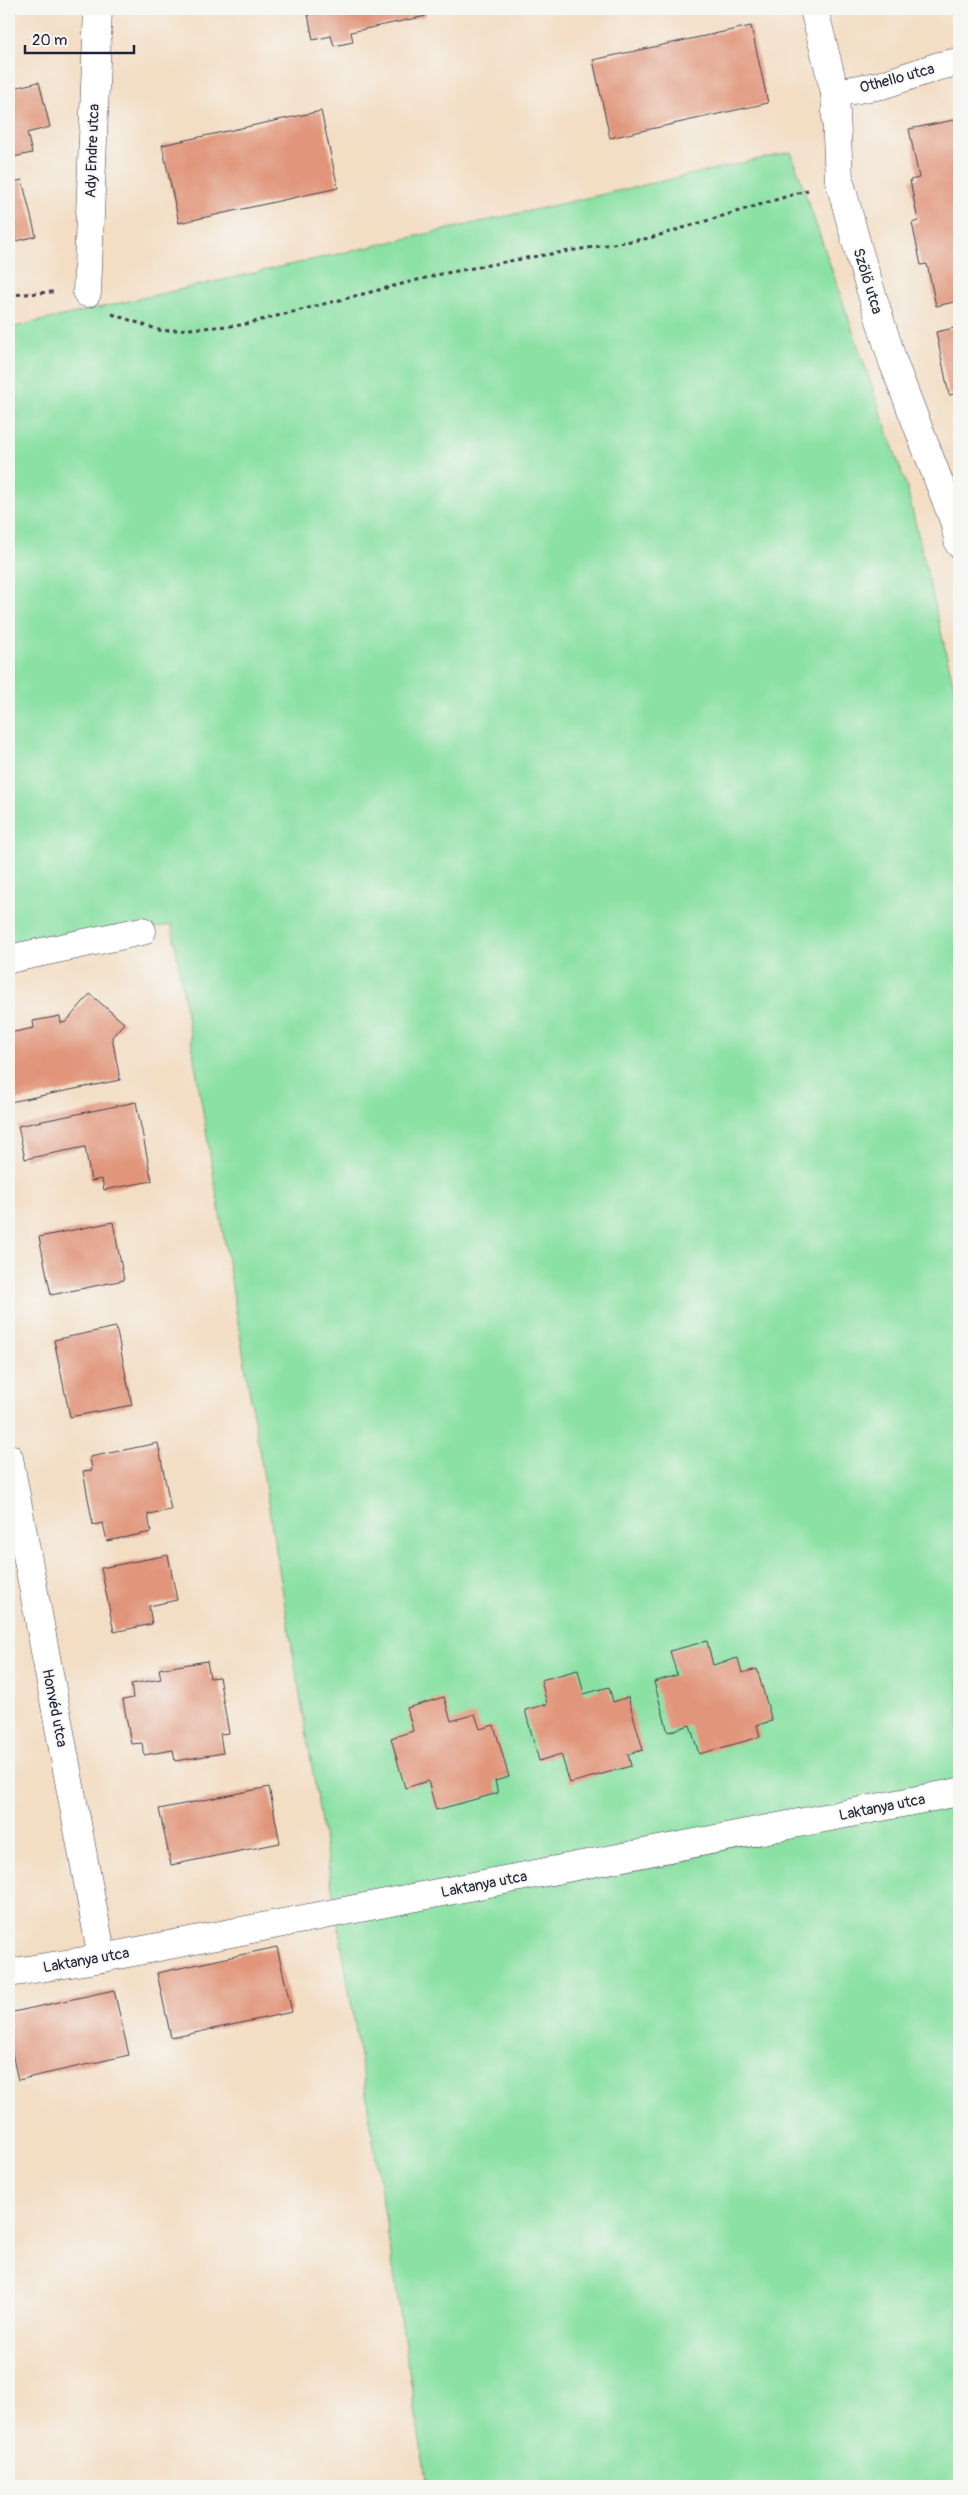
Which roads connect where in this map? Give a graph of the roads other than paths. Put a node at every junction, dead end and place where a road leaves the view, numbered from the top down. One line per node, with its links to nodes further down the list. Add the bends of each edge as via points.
1 (98, 9): 5 (street, Ady Endre utca)
2 (814, 9): 4 (street, Szőlő utca)
3 (959, 62): 4 (street, Othello utca, via 882,85)
4 (835, 93): 6 (street, Szőlő utca, via 839,179 860,256 893,362 954,521)
5 (87, 293)
6 (959, 544)
7 (142, 931): 8 (street)
8 (9, 959)
9 (9, 1458): 11 (street, Honvéd utca)
10 (959, 1792): 11 (street, Laktanya utca)
11 (102, 1958): 12 (street, Laktanya utca)
12 (9, 1973)

